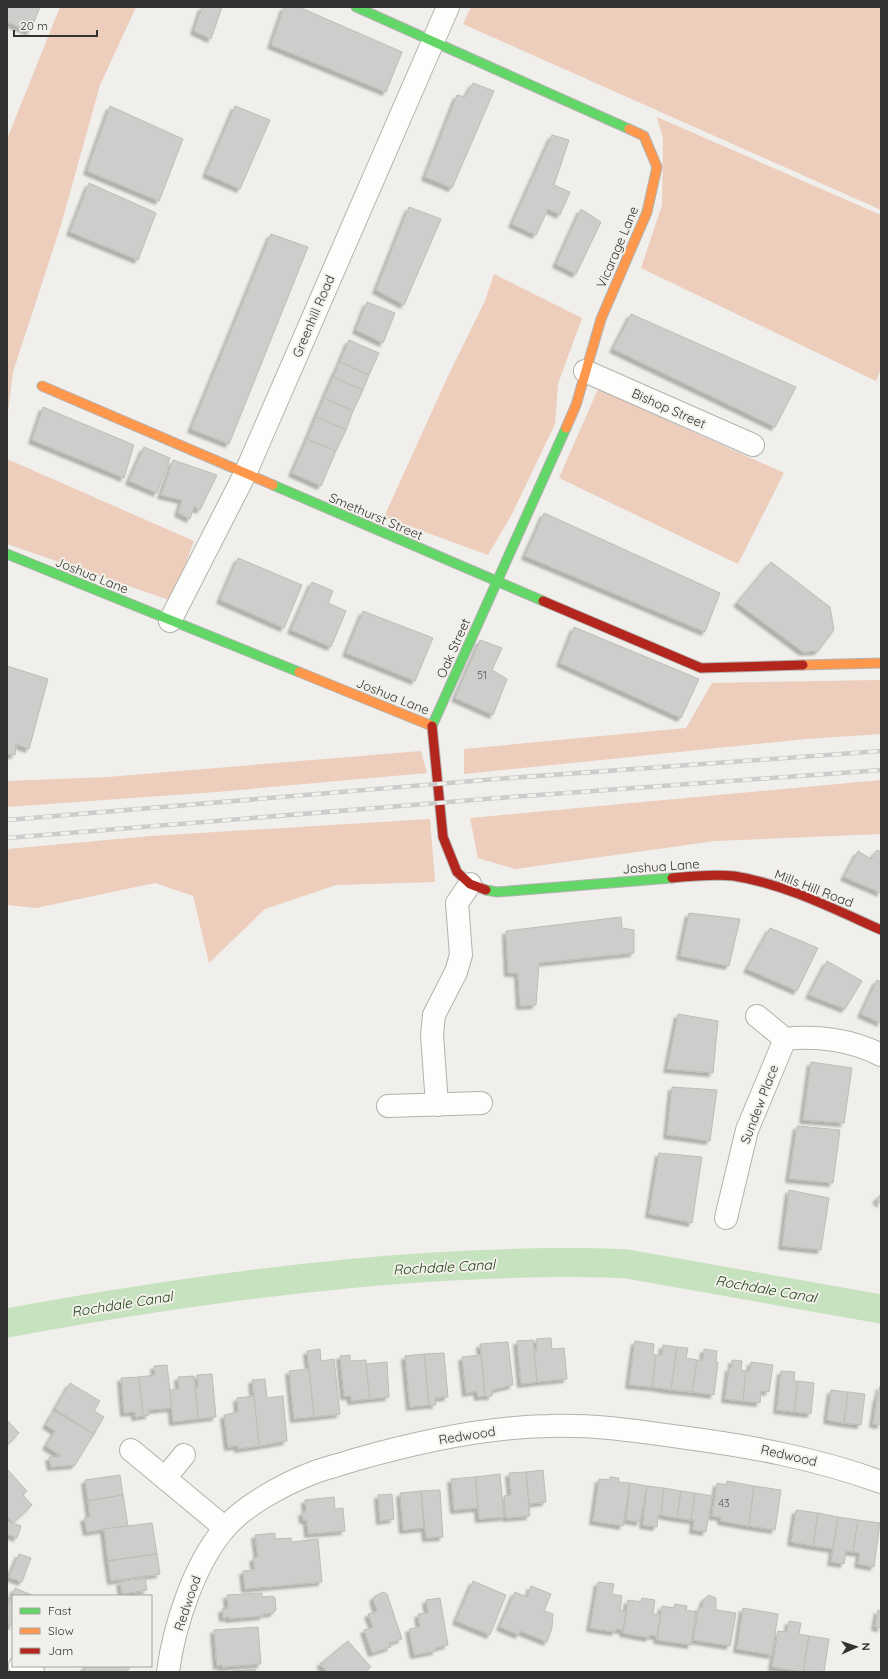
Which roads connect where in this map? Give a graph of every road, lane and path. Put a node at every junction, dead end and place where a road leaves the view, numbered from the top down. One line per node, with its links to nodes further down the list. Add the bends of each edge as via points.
1 (356, 7): 3 (street, Vicarage Lane)
2 (448, 7): 3 (street, Greenhill Road)
3 (433, 40): 4 (street, Vicarage Lane, via 644,136 657,167 648,212 601,319); 7 (street, Greenhill Road)
4 (586, 372): 6 (street, Bishop Street); 9 (street, Vicarage Lane, via 576,405)
5 (42, 386): 7 (street, Smethurst Street)
6 (753, 445)
7 (245, 474): 9 (street, Smethurst Street); 10 (street, Greenhill Road)
8 (7, 554): 10 (street, Joshua Lane)
9 (497, 582): 11 (street, Smethurst Street, via 701,668); 12 (street, Oak Street)
10 (170, 621): 12 (street, Joshua Lane)
11 (881, 663)
12 (432, 726): 14 (street, Joshua Lane, via 443,837 457,872)
13 (736, 877): 14 (street, Joshua Lane, via 683,877 497,892); 15 (street, Mills Hill Road, via 812,899)
14 (470, 884): 20 (street, via 457,903 461,955 456,972 434,1015 432,1035)
15 (881, 930)
16 (757, 1016): 17 (street)
17 (785, 1039): 18 (street, via 803,1036 846,1042); 22 (street, Sundew Place, via 747,1130)
18 (881, 1055)
19 (481, 1103): 20 (street)
20 (437, 1105): 21 (street)
21 (388, 1106)
22 (726, 1218)
23 (131, 1450): 25 (street)
24 (184, 1455): 25 (street)
25 (165, 1478): 27 (street)
26 (881, 1482): 27 (street, Redwood, via 811,1459 751,1447 638,1431 548,1426 496,1430 427,1441 310,1474 277,1490)
27 (225, 1528): 30 (street, Redwood, via 194,1579 182,1612)
28 (22, 1667): 29 (street)
29 (33, 1672)
30 (168, 1672)

